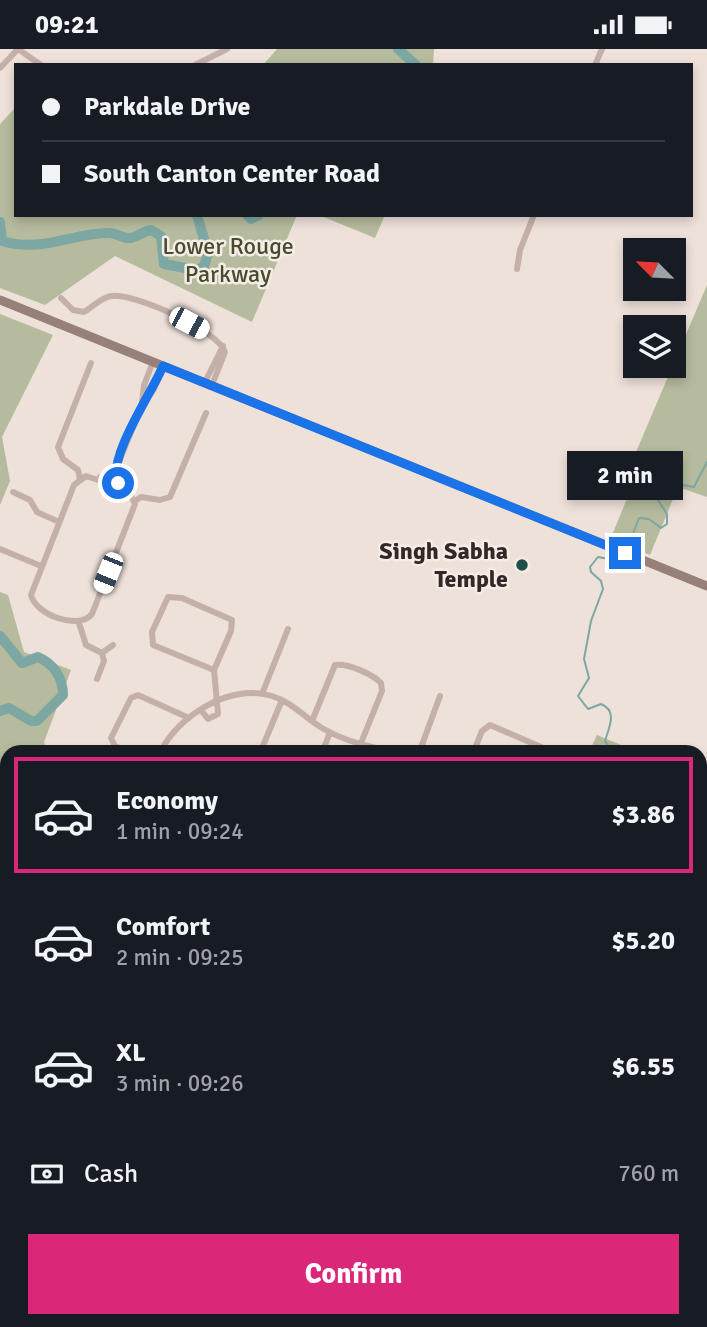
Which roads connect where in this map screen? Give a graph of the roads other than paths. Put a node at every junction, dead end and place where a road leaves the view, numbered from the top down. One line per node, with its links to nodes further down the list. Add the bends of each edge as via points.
1 (18, 49): 3 (street); 5 (street)
2 (227, 49): 4 (street)
3 (38, 63)
4 (199, 63)
5 (0, 68)
6 (533, 217): 7 (street)
7 (517, 269)
8 (61, 298): 13 (street, via 73,310 84,312 107,296 130,297 189,323 223,346)
9 (0, 300): 10 (main road)
10 (153, 362): 12 (main road); 14 (street)
11 (91, 363): 18 (street, via 58,447)
12 (163, 366): 13 (main road); 14 (street)
13 (209, 384): 25 (main road)
14 (142, 405): 16 (street)
15 (205, 413): 21 (street, via 170,497)
16 (116, 469): 17 (street, via 108,477); 19 (street, via 116,480)
17 (94, 477): 18 (street); 19 (street)
18 (80, 479): 22 (street)
19 (123, 488): 21 (street)
20 (13, 492): 22 (street, via 30,500 37,512)
21 (135, 501): 26 (street, via 92,614)
22 (60, 522): 24 (street)
23 (0, 549): 24 (street)
24 (41, 566): 26 (street, via 31,591 33,602)
25 (707, 586)
26 (79, 623): 29 (street, via 86,645)
27 (288, 629): 32 (street)
28 (113, 645): 29 (street)
29 (102, 653): 31 (street)
30 (214, 670): 30 (street, via 232,620 182,598 168,597 152,632 153,645); 35 (street)
31 (97, 680)
32 (262, 694): 34 (street); 35 (street)
33 (440, 696): 46 (street)
34 (282, 700): 38 (street); 43 (street)
35 (217, 701): 36 (street); 36 (street, via 214,719)
36 (201, 710): 37 (street)
37 (189, 718): 41 (street, via 138,695 131,698 111,738); 42 (street)
38 (312, 721): 39 (street); 40 (street, via 335,666 342,664 376,678 382,691)
39 (330, 732): 40 (street); 44 (street)
40 (361, 743): 45 (street)
41 (115, 745)
42 (164, 745)
43 (263, 745)
44 (325, 745)
45 (367, 745)
46 (422, 745)
47 (476, 745): 48 (street, via 490,725)
48 (536, 745)

